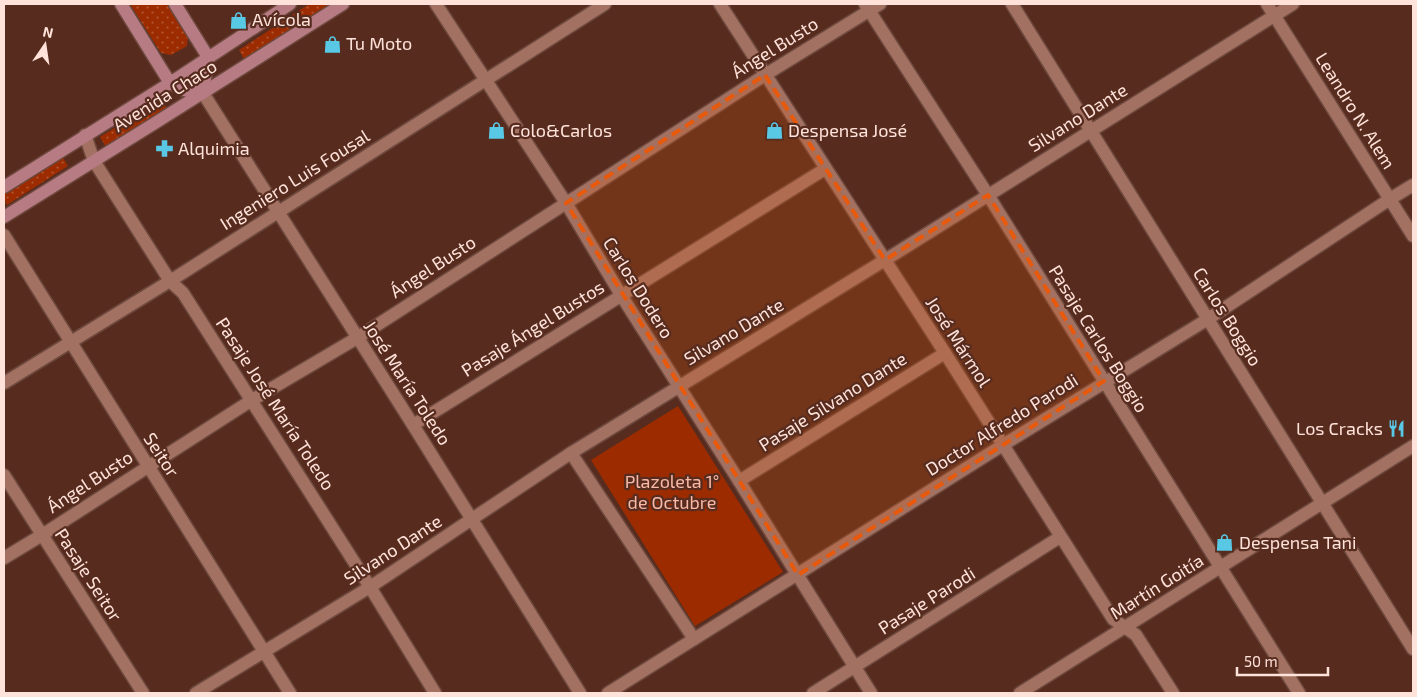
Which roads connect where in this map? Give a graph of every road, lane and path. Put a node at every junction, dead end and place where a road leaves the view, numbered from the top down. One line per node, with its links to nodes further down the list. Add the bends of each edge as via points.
1 (121, 4): 16 (main road)
2 (175, 4): 13 (main road)
3 (290, 4): 13 (main road, Avenida Chaco)
4 (343, 4): 17 (main road, Avenida Chaco)
5 (436, 4): 15 (street, Carlos Dodero)
6 (605, 4): 15 (street, Ingeniero Luis Fousal)
7 (720, 4): 14 (street, José Mármol)
8 (1012, 4): 18 (street, Carlos Boggio)
9 (1267, 4): 12 (street, Leandro N. Alem)
10 (1293, 4): 12 (street, Silvano Dante)
11 (872, 6): 14 (street, Ángel Busto); 24 (street, Pasaje Carlos Boggio)
12 (1274, 15): 18 (street, Silvano Dante); 25 (street, Leandro N. Alem)
13 (208, 57): 16 (main road, Avenida Chaco); 17 (main road)
14 (764, 74): 21 (street, José Mármol); 26 (street, Ángel Busto)
15 (485, 81): 26 (street, Carlos Dodero); 27 (street, Ingeniero Luis Fousal)
16 (170, 83): 17 (main road, via 184,90); 19 (main road, Avenida Chaco)
17 (203, 93): 20 (main road, Avenida Chaco); 27 (street, José María Toledo)
18 (1092, 130): 24 (street, Silvano Dante); 34 (street, Carlos Boggio)
19 (85, 135): 20 (street, Pasaje José María Toledo); 23 (main road, Avenida Chaco)
20 (94, 161): 28 (main road, Avenida Chaco); 32 (street, Pasaje José María Toledo)
21 (825, 169): 31 (street, José Mármol); 33 (street, Pasaje Ángel Bustos)
22 (1413, 185): 25 (street, Doctor Alfredo Parodi)
23 (4, 187)
24 (988, 195): 31 (street, Silvano Dante); 38 (street, Pasaje Carlos Boggio)
25 (1390, 199): 30 (street, Leandro N. Alem); 34 (street, Doctor Alfredo Parodi)
26 (566, 203): 33 (street, Carlos Dodero); 35 (street, Ángel Busto)
27 (277, 212): 32 (street, Ingeniero Luis Fousal); 35 (street, José María Toledo)
28 (4, 217)
29 (4, 235): 36 (street, Seitor)
30 (1413, 236)
31 (885, 260): 37 (street, José Mármol); 40 (street, Silvano Dante)
32 (170, 281): 36 (street, Ingeniero Luis Fousal); 41 (street, Pasaje José María Toledo, via 183,294)
33 (621, 295): 40 (street, Carlos Dodero); 42 (street, Pasaje Ángel Bustos)
34 (1208, 318): 38 (street, Doctor Alfredo Parodi); 49 (street, Carlos Boggio)
35 (357, 338): 41 (street, Ángel Busto); 42 (street, José María Toledo)
36 (70, 341): 39 (street, Ingeniero Luis Fousal); 46 (street, Seitor)
37 (945, 353): 43 (street, José Mármol); 48 (street, Pasaje Silvano Dante)
38 (1104, 382): 43 (street, Doctor Alfredo Parodi); 54 (street, Pasaje Carlos Boggio)
39 (4, 383)
40 (679, 386): 45 (street, Silvano Dante); 48 (street, Carlos Dodero)
41 (252, 400): 46 (street, Ángel Busto); 56 (street, Pasaje José María Toledo)
42 (413, 425): 50 (street, José María Toledo)
43 (1003, 444): 52 (street, José Mármol); 55 (street, Doctor Alfredo Parodi)
44 (1413, 446): 49 (street, Martín Goitía)
45 (571, 453): 50 (street, Silvano Dante); 58 (street)
46 (147, 466): 51 (street, Ángel Busto); 60 (street, Seitor)
47 (4, 475): 51 (street, Pasaje Seitor)
48 (739, 481): 55 (street, Carlos Dodero)
49 (1322, 504): 54 (street, Martín Goitía); 59 (street, Carlos Boggio)
50 (472, 520): 56 (street, Silvano Dante); 66 (street, José María Toledo)
51 (42, 535): 53 (street, Ángel Busto); 62 (street, Pasaje Seitor)
52 (1060, 538): 57 (street, José Mármol, via 1113,619); 61 (street, Pasaje Parodi)
53 (4, 558)
54 (1221, 567): 57 (street, Martín Goitía); 72 (street, Pasaje Carlos Boggio)
55 (798, 575): 58 (street, Doctor Alfredo Parodi); 61 (street, Carlos Dodero)
56 (370, 587): 60 (street, Silvano Dante); 65 (street, Pasaje José María Toledo)
57 (1126, 628): 70 (street, Martín Goitía); 71 (street, José Mármol, via 1136,635)
58 (694, 639): 67 (street, Doctor Alfredo Parodi)
59 (1413, 649)
60 (264, 652): 63 (street, Silvano Dante); 64 (street, Seitor)
61 (854, 667): 68 (street, Pasaje Parodi); 69 (street, Carlos Dodero)
62 (143, 693)
63 (196, 693)
64 (290, 693)
65 (436, 693)
66 (580, 693)
67 (608, 693)
68 (813, 693)
69 (871, 693)
70 (1020, 693)
71 (1173, 693)
72 (1300, 693)

